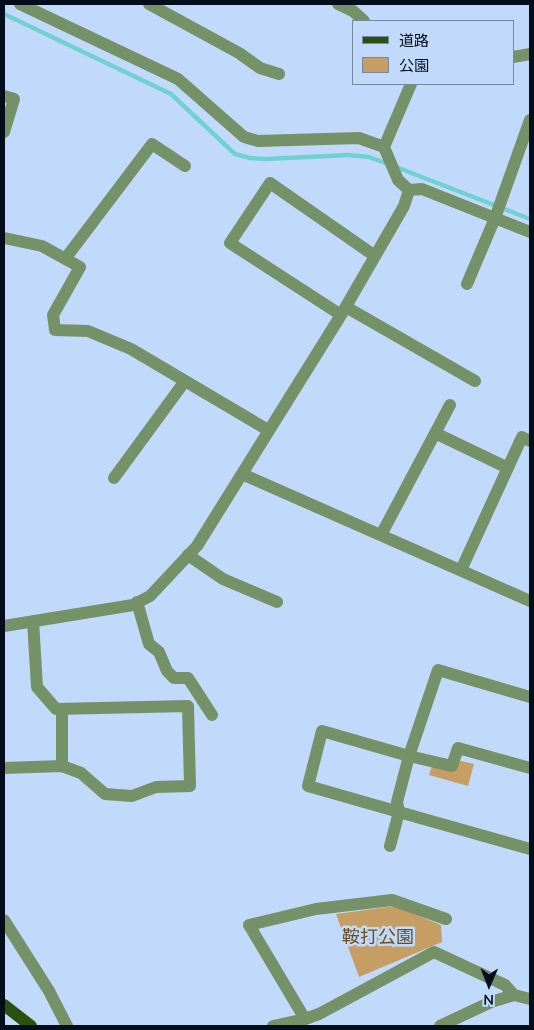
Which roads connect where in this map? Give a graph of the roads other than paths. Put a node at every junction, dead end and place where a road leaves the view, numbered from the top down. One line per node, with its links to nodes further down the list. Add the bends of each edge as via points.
1 (20, 4): 12 (street, via 178,79 244,138 258,141 359,138)
2 (148, 4): 7 (street, via 239,53 260,68)
3 (338, 4): 4 (street)
4 (363, 20)
5 (530, 54): 6 (street)
6 (514, 57)
7 (279, 74)
8 (411, 85): 12 (street)
9 (4, 96): 11 (street, via 14,99)
10 (530, 120): 15 (street)
11 (4, 132)
12 (384, 147): 14 (street, via 398,180)
13 (185, 166): 19 (street, via 152,144)
14 (409, 190): 15 (street, via 422,189); 18 (street, via 404,206)
15 (495, 218): 16 (street); 20 (street)
16 (530, 232)
17 (4, 238): 19 (street, via 42,246)
18 (375, 256): 21 (street); 21 (street, via 270,183 230,243)
19 (65, 259): 22 (street, via 80,267 53,315 55,330 88,331 131,349)
20 (467, 284)
21 (343, 311): 23 (street); 25 (street)
22 (185, 381): 25 (street); 30 (street)
23 (475, 381)
24 (450, 405): 26 (street)
25 (268, 430): 29 (street)
26 (435, 433): 28 (street); 31 (street)
27 (530, 441): 28 (street, via 522,437)
28 (508, 468): 33 (street)
29 (242, 474): 31 (street); 32 (street)
30 (114, 478)
31 (381, 535): 33 (street)
32 (188, 555): 35 (street, via 150,596); 36 (street, via 223,579)
33 (461, 570): 34 (street)
34 (530, 601)
35 (137, 602): 37 (street); 41 (street, via 149,644 159,652 167,671 174,678 188,678)
36 (277, 602)
37 (33, 622): 38 (street); 40 (street, via 37,687 56,709)
38 (4, 626)
39 (530, 697): 42 (street, via 438,670)
40 (62, 709): 43 (street); 43 (street, via 188,706 190,786 156,787 132,796 105,794 81,773)
41 (212, 715)
42 (409, 756): 45 (street, via 452,766 458,748); 46 (street, via 397,802); 46 (street, via 322,731 308,786)
43 (62, 766): 44 (street)
44 (4, 768)
45 (530, 768)
46 (399, 812): 47 (street); 48 (street)
47 (390, 846)
48 (530, 849)
49 (446, 919): 55 (street, via 392,900 316,909 249,925)
50 (4, 920): 57 (street)
51 (514, 995): 52 (street); 54 (street, via 505,985 434,952); 60 (street)
52 (530, 999)
53 (4, 1005): 56 (main road)
54 (319, 1014): 55 (street); 59 (street)
55 (304, 1019): 58 (street)
56 (31, 1026)
57 (68, 1026)
58 (273, 1026)
59 (326, 1026)
60 (440, 1026)

